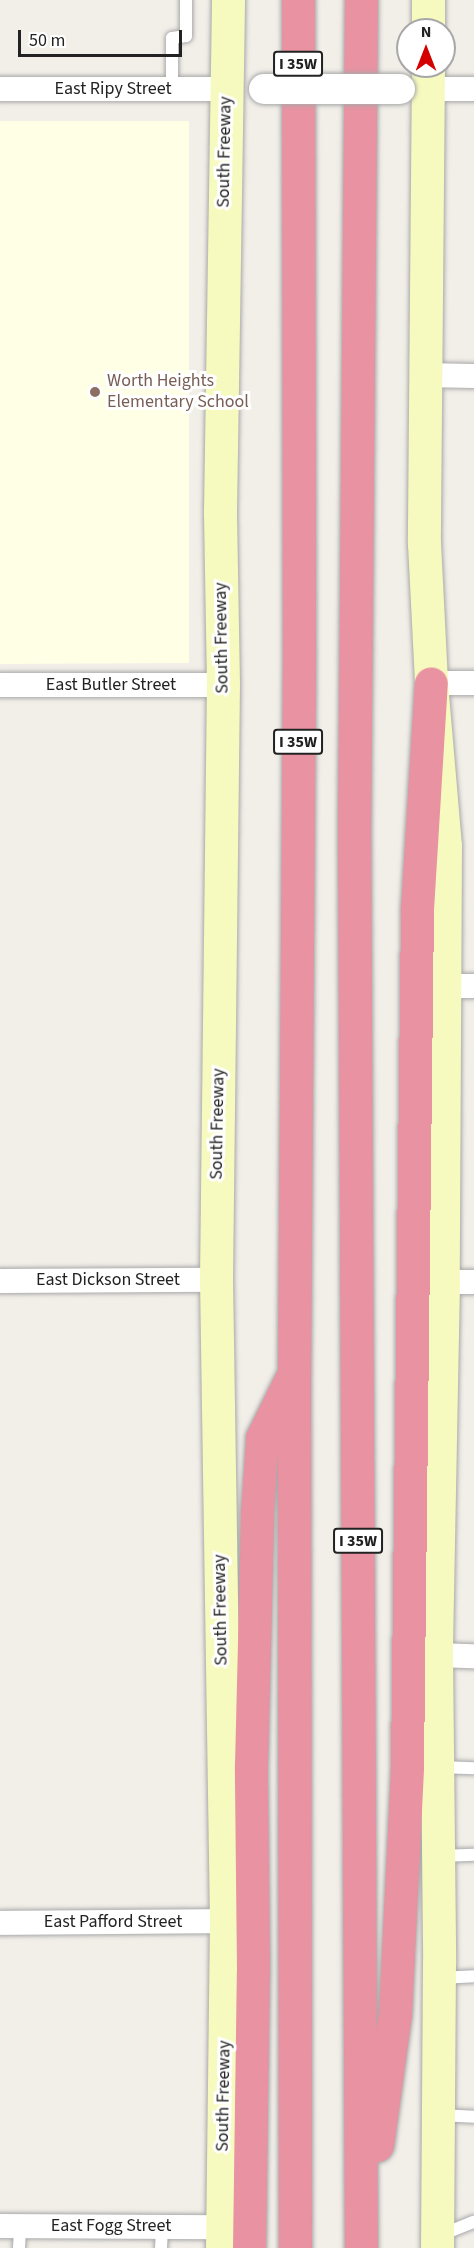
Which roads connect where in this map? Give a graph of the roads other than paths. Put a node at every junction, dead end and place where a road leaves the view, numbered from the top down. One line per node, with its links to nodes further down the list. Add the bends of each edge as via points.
1 (186, 0): 10 (lane, via 186,36 172,38)
2 (228, 0): 11 (main road, South Freeway)
3 (298, 0): 23 (highway, I 35W)
4 (361, 0): 43 (highway, I 35W, via 354,833)
5 (428, 0): 6 (main road)
6 (428, 18)
7 (419, 81): 8 (street); 12 (street, bridge); 13 (main road)
8 (474, 88)
9 (0, 89): 10 (street, East Ripy Street)
10 (172, 89): 11 (street, East Ripy Street)
11 (226, 89): 18 (main road, South Freeway, via 220,512)
12 (264, 89)
13 (424, 375): 14 (street); 15 (main road, via 424,543)
14 (474, 376)
15 (431, 683): 16 (street); 19 (main road); 43 (highway, via 417,909 406,1778 395,2014)
16 (474, 683)
17 (0, 685): 18 (street, East Butler Street)
18 (223, 685): 20 (main road, South Freeway)
19 (460, 986): 22 (main road)
20 (216, 1280): 21 (street, East Dickson Street); 30 (main road, South Freeway)
21 (0, 1281)
22 (459, 1282): 24 (main road)
23 (294, 1374): 41 (highway, via 262,1438 257,1514); 42 (highway, I 35W)
24 (436, 1655): 25 (street); 26 (main road)
25 (474, 1656)
26 (437, 1767): 27 (lane); 29 (main road)
27 (474, 1767)
28 (474, 1855): 29 (lane)
29 (438, 1856): 33 (main road)
30 (226, 1921): 31 (street, East Pafford Street); 39 (main road, South Freeway)
31 (0, 1923)
32 (474, 1976): 33 (lane)
33 (439, 1978): 34 (main road)
34 (438, 2115): 35 (lane); 40 (main road)
35 (474, 2117)
36 (474, 2222): 40 (lane)
37 (13, 2233): 38 (street, East Fogg Street)
38 (162, 2237): 39 (street, East Fogg Street)
39 (222, 2237)
40 (437, 2242)
41 (249, 2248)
42 (295, 2248)
43 (362, 2248)

